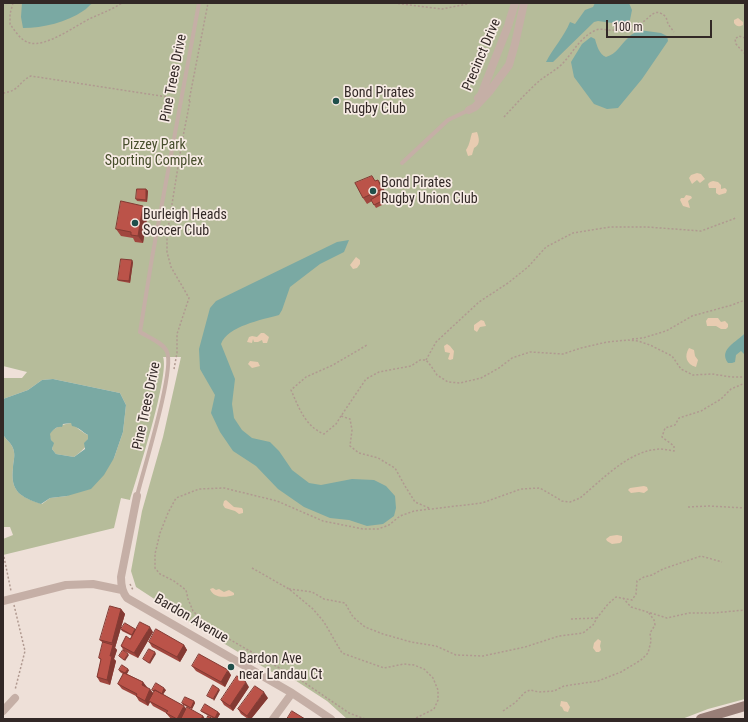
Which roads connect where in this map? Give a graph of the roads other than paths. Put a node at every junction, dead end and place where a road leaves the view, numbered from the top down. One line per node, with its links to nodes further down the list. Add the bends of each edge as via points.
1 (200, 3): 6 (lane, Pine Trees Drive, via 140,332 167,350 169,362 162,402)
2 (516, 3): 4 (street, Precinct Drive, via 481,95)
3 (524, 3): 4 (street, Precinct Drive, via 509,65 489,92)
4 (469, 110): 5 (lane, via 448,120)
5 (402, 163)
6 (137, 496): 7 (street, via 121,578)
7 (122, 590): 8 (street, via 93,584 66,585); 9 (street, Bardon Avenue, via 127,598)
8 (3, 601)
9 (292, 693): 13 (street); 14 (street, Bardon Avenue)
10 (15, 698): 12 (street)
11 (745, 706): 15 (street)
12 (3, 711)
13 (273, 719)
14 (331, 719)
15 (701, 719)

